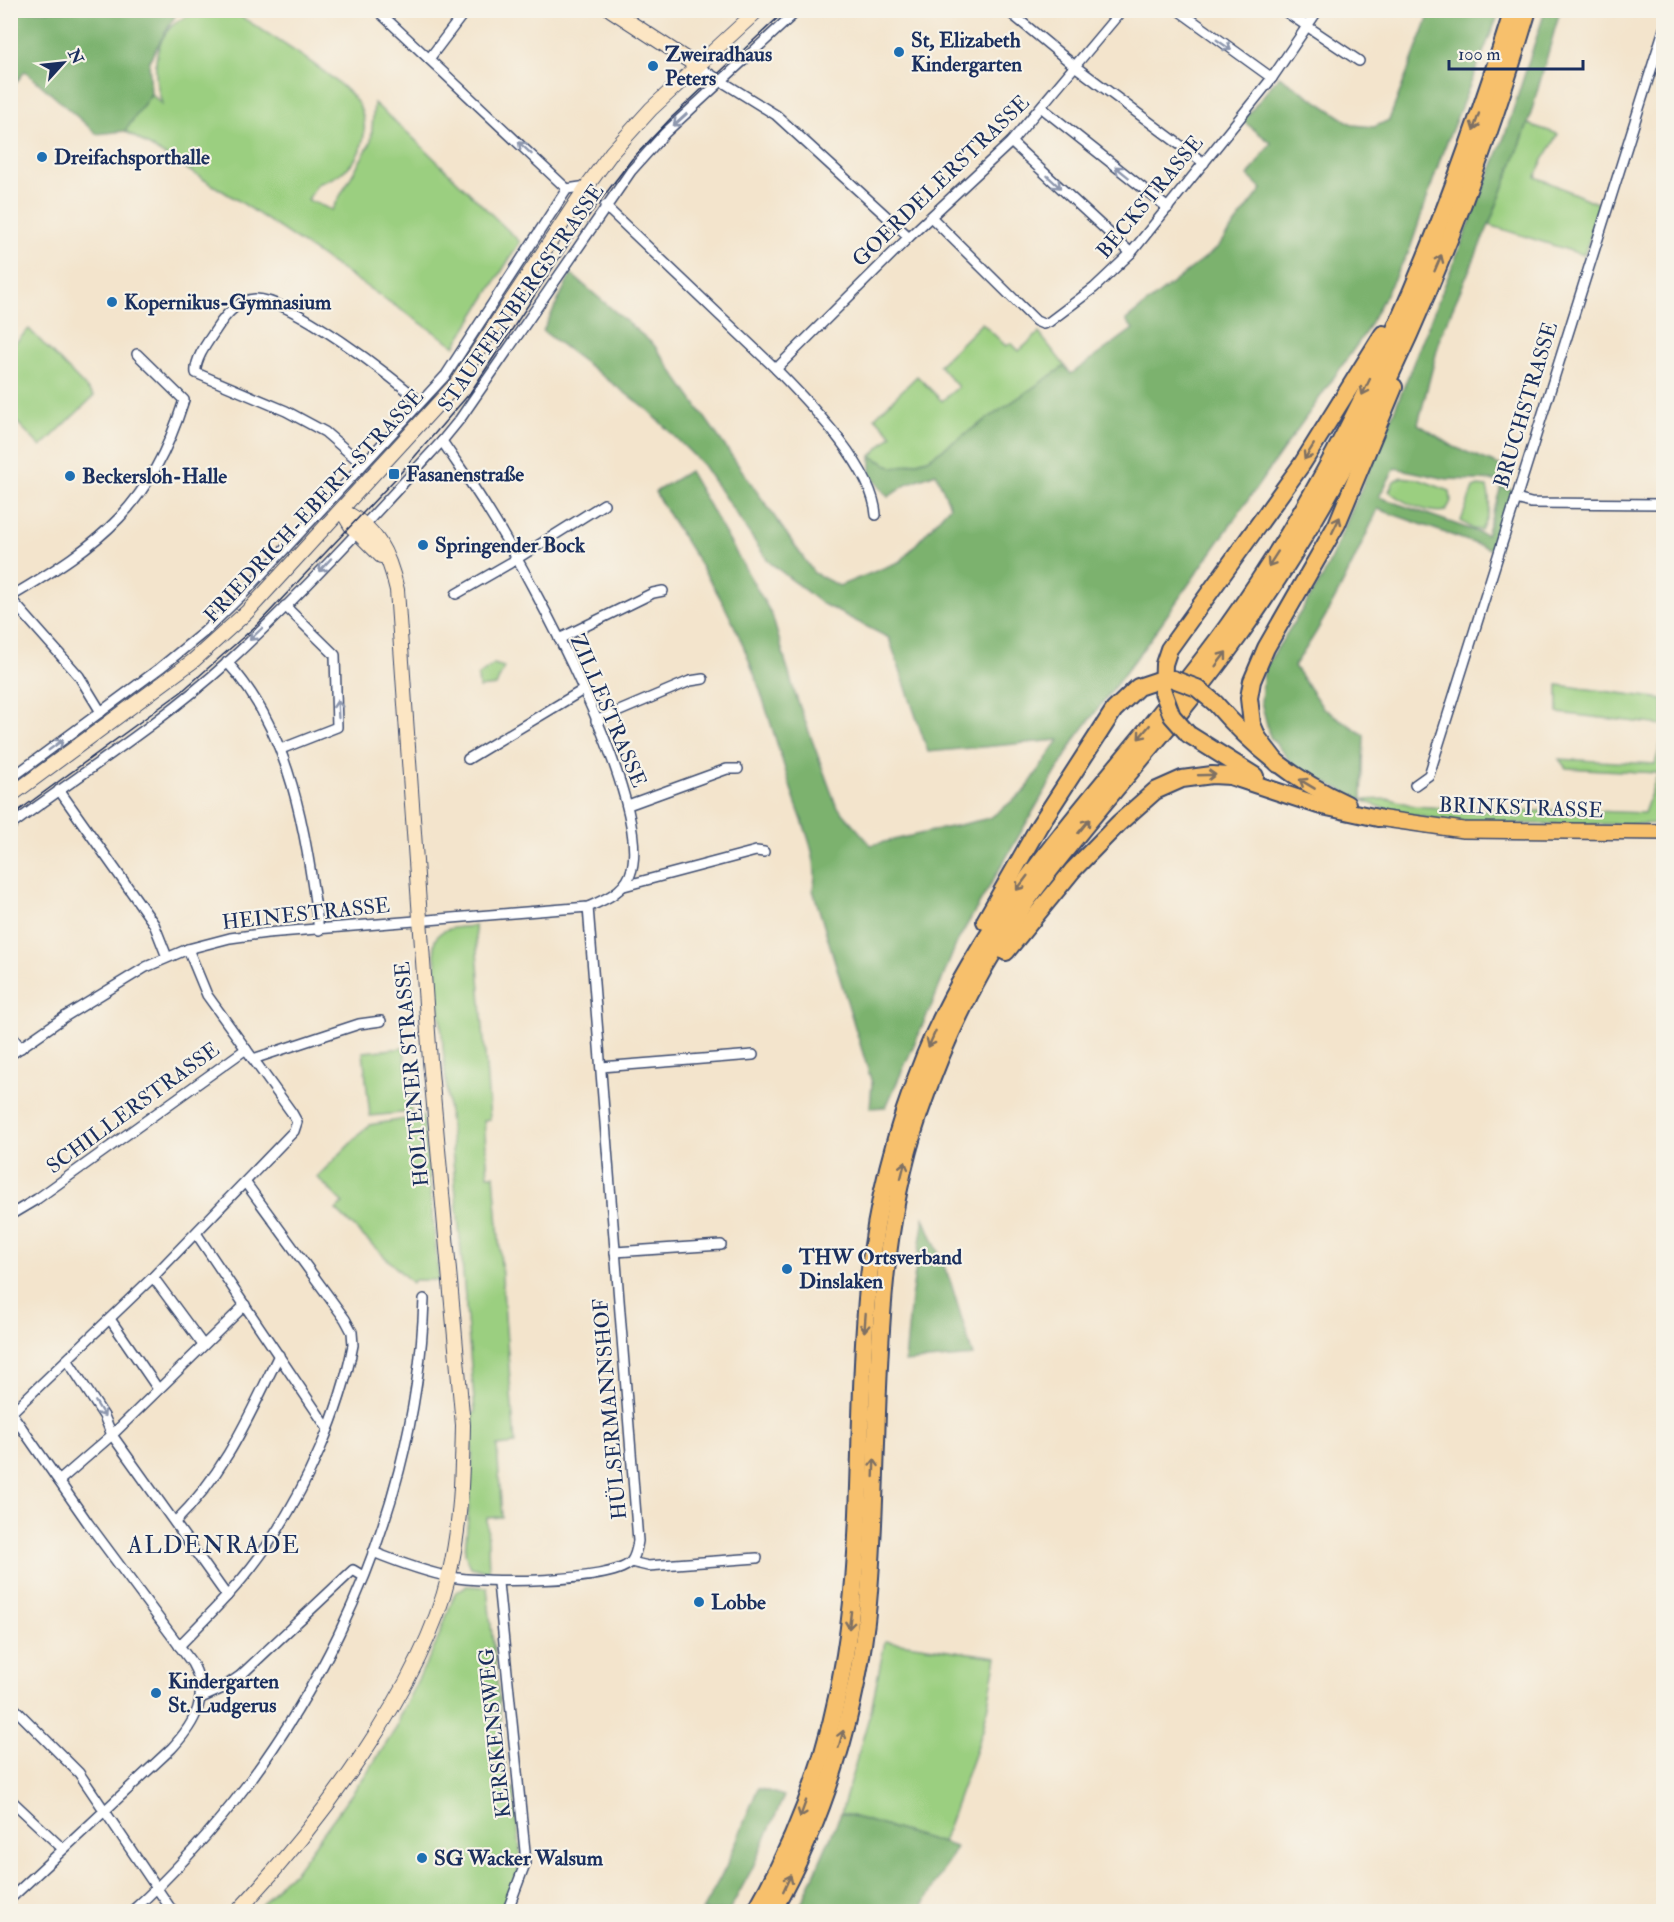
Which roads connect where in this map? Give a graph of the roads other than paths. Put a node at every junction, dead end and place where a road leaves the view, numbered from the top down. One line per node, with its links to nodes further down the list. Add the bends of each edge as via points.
1 (377, 10): 15 (street)
2 (466, 10): 15 (street)
3 (611, 10): 17 (street)
4 (758, 10): 17 (street, FRIEDRICH-EBERT-STRASSE)
5 (798, 10): 20 (street, STAUFFENBERGSTRASSE)
6 (1007, 10): 18 (street)
7 (1122, 10): 18 (street, GOERDELERSTRASSE)
8 (1178, 10): 19 (street, one-way to 19)
9 (1283, 10): 13 (street)
10 (1318, 10): 13 (street, BECKSTRASSE)
11 (1513, 10): 31 (highway, one-way to 31, via 1456,178)
12 (1528, 10): 32 (highway, one-way to 12, via 1473,174)
13 (1307, 26): 16 (street); 19 (street, BECKSTRASSE)
14 (1664, 29): 39 (street, BRUCHSTRASSE)
15 (429, 59): 25 (street, one-way to 15)
16 (1359, 62)
17 (697, 66): 20 (street); 24 (street, FRIEDRICH-EBERT-STRASSE, via 651,109)
18 (1076, 67): 21 (street, GOERDELERSTRASSE); 23 (street)
19 (1272, 78): 23 (street, BECKSTRASSE)
20 (722, 81): 26 (street, STAUFFENBERGSTRASSE, one-way to 26, via 665,134); 29 (street, via 776,115)
21 (1042, 108): 22 (street, GOERDELERSTRASSE); 27 (street, one-way to 21)
22 (1011, 142): 28 (street, GOERDELERSTRASSE); 30 (street, one-way to 30)
23 (1204, 163): 27 (street, BECKSTRASSE)
24 (587, 186): 25 (street); 38 (street, FRIEDRICH-EBERT-STRASSE, via 456,384)
25 (567, 189): 35 (street, FRIEDRICH-EBERT-STRASSE, via 446,375)
26 (605, 206): 34 (street); 36 (street, STAUFFENBERGSTRASSE)
27 (1168, 208): 30 (street, BECKSTRASSE)
28 (932, 218): 29 (street, GOERDELERSTRASSE); 30 (street, BECKSTRASSE, via 1035,321 1043,324 1094,288)
29 (909, 237): 34 (street, GOERDELERSTRASSE)
30 (1131, 253)
31 (1408, 296): 54 (highway, one-way to 54, via 1302,464 1169,649); 78 (highway, one-way to 78, via 1322,477 1265,572 1199,664 1046,852)
32 (1415, 317): 60 (highway, one-way to 32, via 1252,724 1252,681 1266,648 1351,494 1400,373); 81 (highway, one-way to 32, via 980,975 1026,903 1062,853 1210,674 1270,590 1334,484)
33 (137, 354): 49 (street, via 184,400 160,464 104,534 81,554)
34 (776, 369): 43 (street, via 819,413 848,453 875,500)
35 (420, 402): 37 (street, FRIEDRICH-EBERT-STRASSE); 37 (street, via 374,363 301,318 258,299 242,301 221,323 195,368 200,376 305,421 325,432)
36 (442, 441): 45 (street, STAUFFENBERGSTRASSE); 46 (street, ZILLESTRASSE)
37 (362, 464): 56 (street, FRIEDRICH-EBERT-STRASSE, via 204,632)
38 (361, 490): 42 (street, FRIEDRICH-EBERT-STRASSE); 45 (street, HOLTENER STRASSE)
39 (1516, 499): 41 (street, via 1532,503); 63 (street, BRUCHSTRASSE, via 1429,775)
40 (604, 504): 46 (street)
41 (1664, 504)
42 (342, 511): 44 (street, FRIEDRICH-EBERT-STRASSE); 45 (street, HOLTENER STRASSE)
43 (876, 515)
44 (332, 521): 45 (street); 66 (street, FRIEDRICH-EBERT-STRASSE, via 247,612 193,661)
45 (358, 527): 50 (street, STAUFFENBERGSTRASSE, one-way to 50); 74 (street, HOLTENER STRASSE, via 382,545 397,590)
46 (517, 559): 48 (street); 51 (street, ZILLESTRASSE)
47 (663, 591): 51 (street)
48 (456, 594)
49 (10, 598): 56 (street, via 79,676)
50 (285, 606): 52 (street, STAUFFENBERGSTRASSE, one-way to 52); 58 (street, one-way to 50, via 333,731 339,721 335,655)
51 (559, 639): 55 (street, ZILLESTRASSE)
52 (228, 662): 58 (street, via 264,709); 65 (street, STAUFFENBERGSTRASSE)
53 (703, 679): 57 (street)
54 (1166, 683): 60 (highway, bridge, via 1197,688 1250,743); 64 (highway, bridge, via 1172,716 1188,734); 78 (highway, via 1138,687 1126,696 1075,768 983,924)
55 (584, 690): 57 (street, ZILLESTRASSE); 59 (street)
56 (101, 712): 62 (street, FRIEDRICH-EBERT-STRASSE, one-way to 56)
57 (596, 721): 67 (street, ZILLESTRASSE, via 616,767)
58 (281, 749): 75 (street, via 301,823)
59 (468, 759)
60 (1278, 764): 68 (highway, one-way to 60, via 1324,794)
61 (738, 769): 67 (street, via 727,769)
62 (10, 779)
63 (1415, 785)
64 (1276, 789): 68 (highway, via 1318,805); 81 (highway, one-way to 64, via 1019,934 1073,870 1140,802 1168,784 1198,776 1230,776)
65 (59, 790): 69 (street, STAUFFENBERGSTRASSE); 77 (street, via 154,924)
66 (10, 796)
67 (627, 806): 72 (street, ZILLESTRASSE, via 633,866)
68 (1378, 818): 70 (main road, BRINKSTRASSE, via 1463,830)
69 (10, 826)
70 (1664, 832)
71 (764, 852): 72 (street)
72 (624, 886): 73 (street)
73 (588, 908): 74 (street); 87 (street, HÜLSERMANNSHOF)
74 (420, 920): 75 (street, HEINESTRASSE); 112 (street, HOLTENER STRASSE, via 463,1425 457,1539)
75 (319, 930): 76 (street, HEINESTRASSE, via 267,933)
76 (188, 949): 77 (street, HEINESTRASSE); 83 (street, via 207,994)
77 (167, 957): 82 (street, HEINESTRASSE, via 115,985)
78 (957, 986): 106 (highway, one-way to 106, via 904,1112 876,1224 864,1342)
79 (381, 1021): 86 (street, via 359,1024)
80 (10, 1034): 82 (street)
81 (951, 1034): 106 (highway, one-way to 81, via 891,1227 919,1116)
82 (21, 1048): 84 (street, HEINESTRASSE)
83 (246, 1049): 86 (street); 89 (street, SCHILLERSTRASSE)
84 (10, 1055)
85 (753, 1055): 87 (street)
86 (253, 1059): 88 (street, via 297,1122 294,1131)
87 (601, 1067): 92 (street, HÜLSERMANNSHOF)
88 (245, 1182): 90 (street); 102 (street, via 352,1332 350,1361)
89 (10, 1215)
90 (196, 1233): 93 (street); 95 (street)
91 (721, 1245): 92 (street)
92 (615, 1252): 110 (street, HÜLSERMANNSHOF, via 638,1541)
93 (153, 1277): 96 (street); 97 (street)
94 (424, 1299): 107 (street, via 415,1392 393,1490)
95 (245, 1305): 97 (street); 98 (street)
96 (110, 1319): 99 (street); 100 (street)
97 (203, 1345): 100 (street)
98 (279, 1355): 102 (street); 105 (street, via 234,1448 197,1500)
99 (68, 1360): 101 (street); 103 (street, one-way to 103, via 105,1416)
100 (158, 1389): 103 (street)
101 (11, 1412): 104 (street)
102 (328, 1428): 114 (street, via 272,1537)
103 (112, 1434): 104 (street); 105 (street)
104 (59, 1481): 115 (street)
105 (175, 1522): 114 (street)
106 (865, 1525): 109 (highway)
107 (373, 1551): 111 (street); 112 (street)
108 (757, 1558): 110 (street, via 648,1566)
109 (863, 1561): 127 (highway, one-way to 127, via 835,1704 818,1767 796,1828); 128 (highway, one-way to 109, via 811,1832 847,1719 861,1654)
110 (632, 1562): 113 (street, via 612,1572)
111 (363, 1576): 116 (street, via 353,1570 240,1676); 121 (street, via 319,1670 273,1746 218,1819)
112 (449, 1577): 113 (street); 125 (street, HOLTENER STRASSE, via 424,1642 386,1716 323,1809 269,1878)
113 (498, 1583): 126 (street, KERSKENSWEG, via 525,1851 525,1864)
114 (227, 1596): 115 (street)
115 (179, 1646): 116 (street, via 199,1676)
116 (201, 1698): 119 (street, via 188,1731)
117 (10, 1704): 119 (street, via 59,1750)
118 (12, 1803): 120 (street)
119 (105, 1810): 120 (street); 121 (street)
120 (63, 1849): 122 (street)
121 (158, 1887): 123 (street); 124 (street)
122 (10, 1899)
123 (130, 1911)
124 (173, 1911)
125 (237, 1911)
126 (507, 1911)
127 (755, 1911)
128 (772, 1911)

